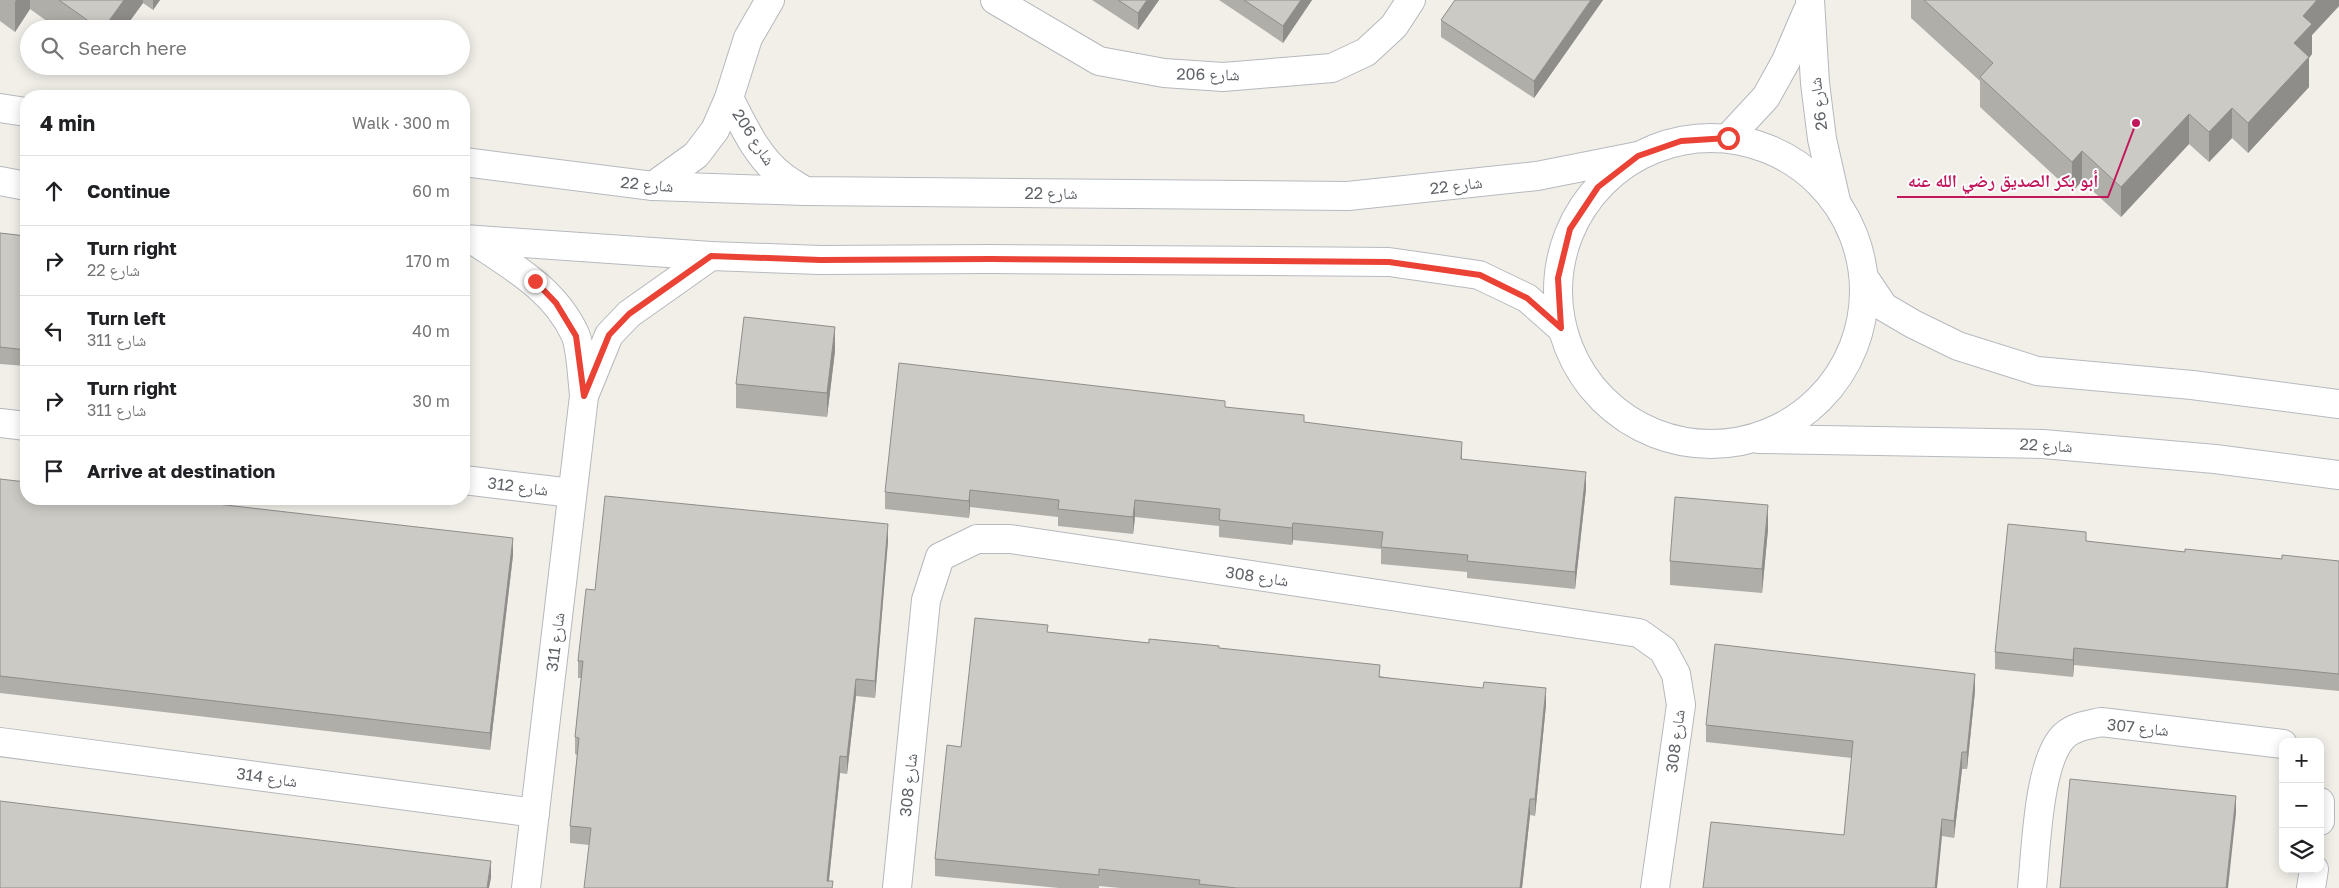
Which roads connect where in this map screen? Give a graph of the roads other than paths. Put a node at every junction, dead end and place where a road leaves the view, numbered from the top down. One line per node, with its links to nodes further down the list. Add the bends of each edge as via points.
1 (770, 0): 5 (street, شارع 206, via 748,38)
2 (995, 0): 3 (street, شارع 206, via 1099,61 1164,73 1223,77 1332,68 1366,52 1394,26)
3 (1411, 0)
4 (1810, 3): 8 (street, شارع 26, via 1786,61 1766,97); 15 (street, شارع 26, via 1822,139)
5 (729, 98): 13 (street, شارع 206, via 715,130 696,155); 14 (street, شارع 206, via 765,159 781,175)
6 (0, 108): 7 (street)
7 (20, 111)
8 (1728, 138): 9 (street, via 1681,141); 15 (street, via 1789,158)
9 (1638, 156): 14 (street, شارع 22, via 1536,176 1348,196); 20 (street, via 1598,187 1570,229 1558,278)
10 (470, 163): 13 (street, شارع 22)
11 (0, 181): 12 (street)
12 (20, 185)
13 (653, 186): 14 (street, شارع 22)
14 (806, 191)
15 (1836, 200): 19 (street, via 1856,238)
16 (470, 240): 18 (street)
17 (470, 241): 21 (street, شارع 311, via 535,281 556,303 576,336)
18 (711, 256): 20 (street, via 820,260 1389,262 1480,275 1527,298); 21 (street, شارع 311, via 629,314 609,335)
19 (1865, 279): 22 (street, via 1884,307 1913,324 1958,346 2037,371); 25 (street, via 1860,331 1838,379 1800,417)
20 (1561, 328): 25 (street, via 1580,373 1613,410 1655,435 1703,445)
21 (584, 396): 28 (street, شارع 311)
22 (2339, 404)
23 (0, 423): 24 (street)
24 (20, 425)
25 (1752, 439): 26 (street, شارع 22, via 2043,444 2215,459)
26 (2339, 475)
27 (470, 481): 28 (street, شارع 312)
28 (572, 493): 31 (street, شارع 311)
29 (0, 742): 31 (street, شارع 314)
30 (2279, 744): 36 (street, شارع 307, via 2101,722 2078,726 2053,749 2045,773)
31 (535, 812): 33 (street, شارع 311)
32 (2314, 873): 37 (street)
33 (526, 888)
34 (897, 888): 35 (street, شارع 308, via 926,600 940,557 977,539 1010,539 1639,633 1663,650 1676,674 1681,705)
35 (1655, 888)
36 (2032, 888)
37 (2312, 888)

